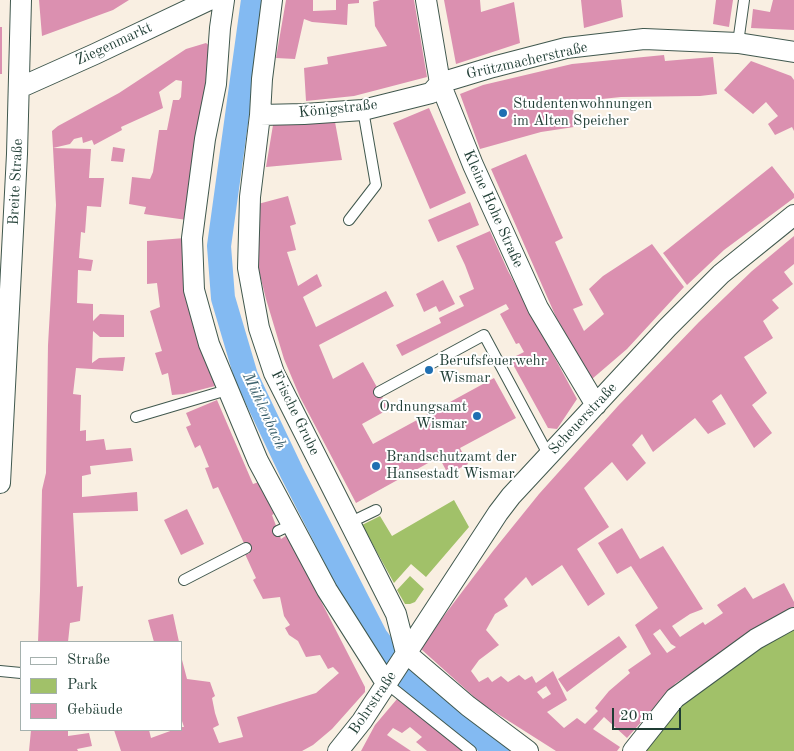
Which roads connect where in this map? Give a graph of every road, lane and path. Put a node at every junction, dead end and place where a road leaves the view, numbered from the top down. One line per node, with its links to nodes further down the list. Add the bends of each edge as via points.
1 (21, 0): 10 (street, Breite Straße)
2 (209, 0): 10 (street, Ziegenmarkt)
3 (224, 0): 16 (street, via 216,84 192,238 194,290 209,344)
4 (272, 0): 12 (street, Frische Grube)
5 (426, 0): 9 (street, Kleine Hohe Straße)
6 (744, 0): 7 (lane)
7 (738, 44): 8 (street, Grützmacherstraße); 9 (street, Grützmacherstraße, via 644,39 566,48)
8 (794, 52)
9 (440, 83): 11 (street, Königstraße, via 431,93); 18 (street, Kleine Hohe Straße, via 488,200 538,308)
10 (18, 88): 13 (street, Breite Straße)
11 (363, 110): 12 (street, Königstraße); 15 (lane, via 376,185)
12 (260, 115): 23 (street, Frische Grube, via 250,197 248,268 259,328 274,373)
13 (9, 157): 21 (street, Breite Straße)
14 (794, 215): 18 (street, Scheuerstraße, via 721,274)
15 (349, 220)
16 (227, 390): 19 (lane); 30 (street, via 284,528)
17 (379, 392): 20 (lane, via 484,336)
18 (596, 405): 20 (street, Scheuerstraße)
19 (136, 418)
20 (549, 456): 27 (street, Scheuerstraße, via 498,512)
21 (0, 483)
22 (376, 510): 23 (lane)
23 (349, 524): 27 (street, Frische Grube, via 396,614)
24 (246, 548): 25 (lane)
25 (184, 580)
26 (794, 618): 34 (street, via 756,639 675,698)
27 (406, 653): 30 (street, Bohrstraße); 33 (street)
28 (0, 670): 29 (lane)
29 (20, 673)
30 (386, 683): 31 (street, Bohrstraße); 32 (lane)
31 (338, 751)
32 (471, 751)
33 (528, 751)
34 (633, 751)

